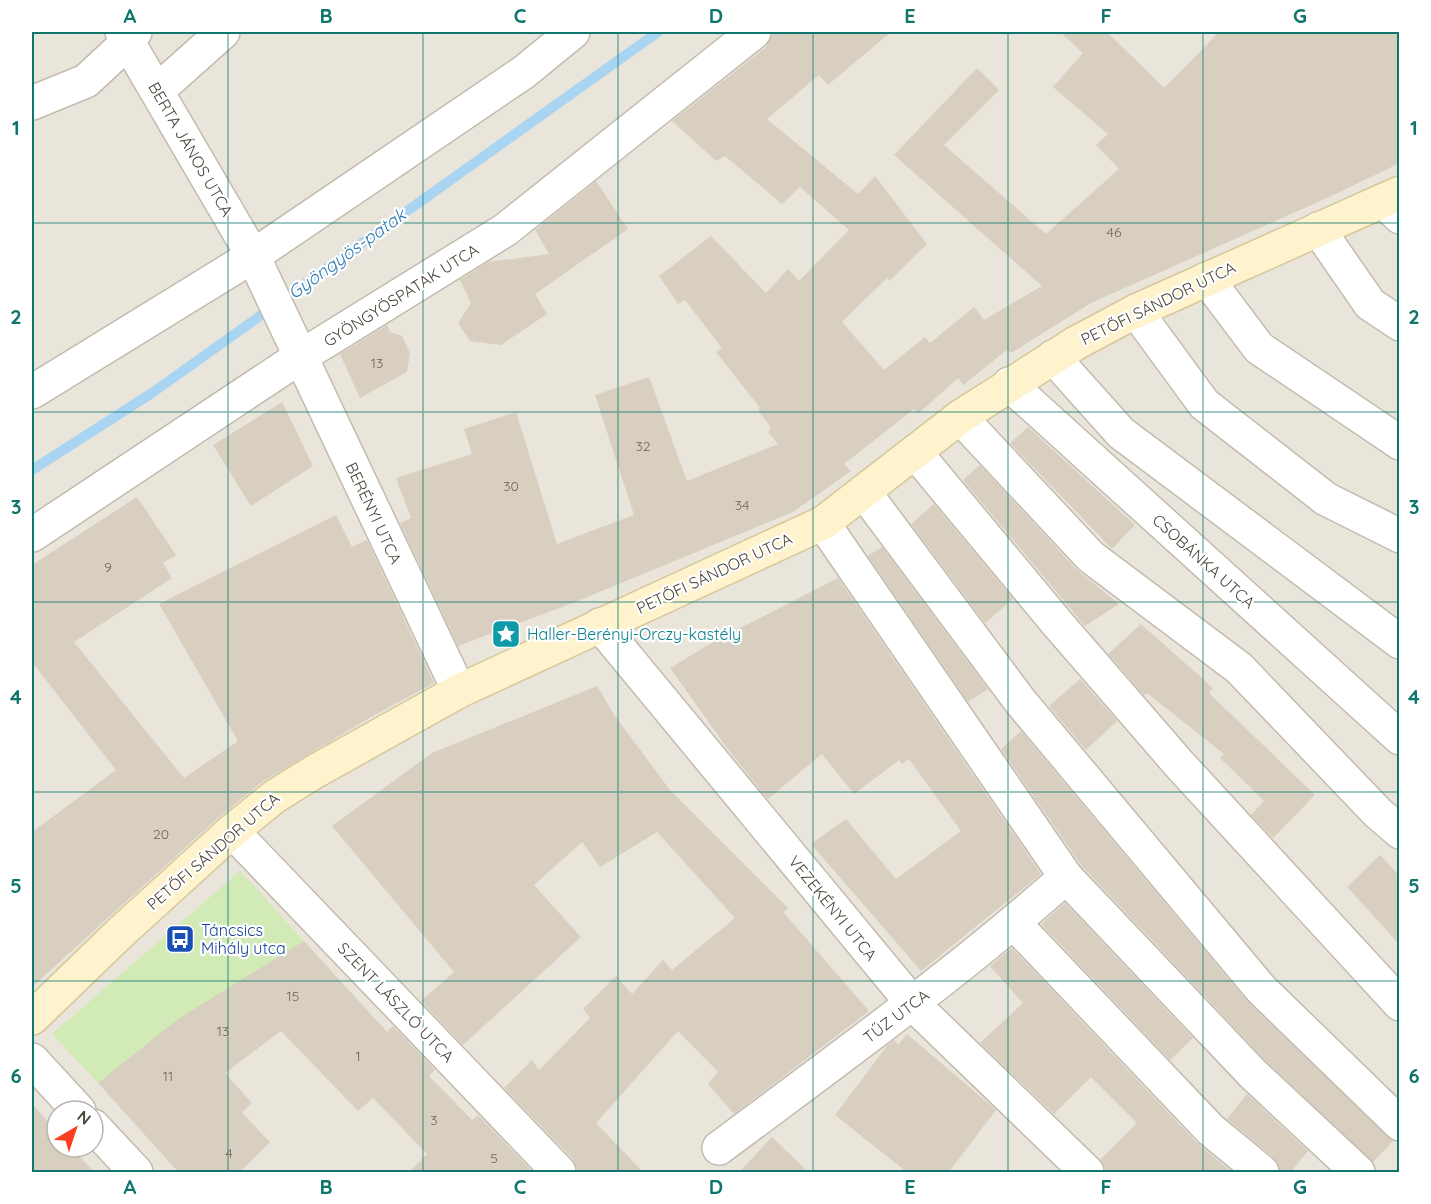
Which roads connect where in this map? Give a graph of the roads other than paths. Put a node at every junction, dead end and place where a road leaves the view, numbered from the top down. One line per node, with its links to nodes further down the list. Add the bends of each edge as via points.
1 (223, 32): 5 (street)
2 (573, 32): 9 (street, via 524,72)
3 (754, 32): 13 (street, GYÖNGYÖSPATAK UTCA, via 506,230)
4 (128, 35): 5 (street, BERTA JÁNOS UTCA); 6 (street, via 86,81)
5 (157, 91): 9 (street, BERTA JÁNOS UTCA)
6 (32, 103)
7 (1394, 204): 8 (street, PETŐFI SÁNDOR UTCA)
8 (1318, 230): 10 (street, PETŐFI SÁNDOR UTCA); 12 (street, via 1370,304)
9 (256, 262): 13 (street, BERTA JÁNOS UTCA); 16 (street)
10 (1207, 279): 11 (street, PETŐFI SÁNDOR UTCA); 18 (street, via 1260,348)
11 (1136, 311): 14 (street, PETŐFI SÁNDOR UTCA); 23 (street, via 1204,404 1326,499)
12 (1400, 324)
13 (294, 346): 22 (street, GYÖNGYÖSPATAK UTCA); 26 (street, BERÉNYI UTCA)
14 (1053, 357): 15 (street, PETŐFI SÁNDOR UTCA); 25 (street, via 1121,434)
15 (1009, 384): 17 (street, PETŐFI SÁNDOR UTCA); 27 (street, CSOBÁNKA UTCA)
16 (32, 392)
17 (960, 417): 19 (street, PETŐFI SÁNDOR UTCA); 29 (street, via 1091,557 1239,668)
18 (1400, 443)
19 (915, 452): 20 (street, PETŐFI SÁNDOR UTCA); 33 (street, via 1180,765)
20 (864, 492): 21 (street, PETŐFI SÁNDOR UTCA); 37 (street, via 1020,701 1261,989)
21 (823, 523): 24 (street, PETŐFI SÁNDOR UTCA); 30 (street)
22 (32, 535)
23 (1400, 536)
24 (600, 625): 26 (street, PETŐFI SÁNDOR UTCA); 32 (street, VEZEKÉNYI UTCA)
25 (1400, 642)
26 (459, 691): 28 (street, PETŐFI SÁNDOR UTCA, via 274,797)
27 (1400, 738)
28 (232, 831): 34 (street, PETŐFI SÁNDOR UTCA); 41 (street, SZENT LÁSZLÓ UTCA)
29 (1400, 832)
30 (1066, 877): 31 (street, TŰZ UTCA); 44 (street, via 1252,1074)
31 (1014, 923): 32 (street, TŰZ UTCA); 43 (street, via 1211,1130)
32 (913, 1004): 39 (street, TŰZ UTCA); 42 (street, VEZEKÉNYI UTCA)
33 (1400, 1004)
34 (32, 1018)
35 (32, 1060): 36 (street)
36 (68, 1099)
37 (1400, 1124)
38 (105, 1139): 40 (street)
39 (719, 1148)
40 (136, 1173)
41 (559, 1173)
42 (1087, 1173)
43 (1262, 1173)
44 (1358, 1173)

